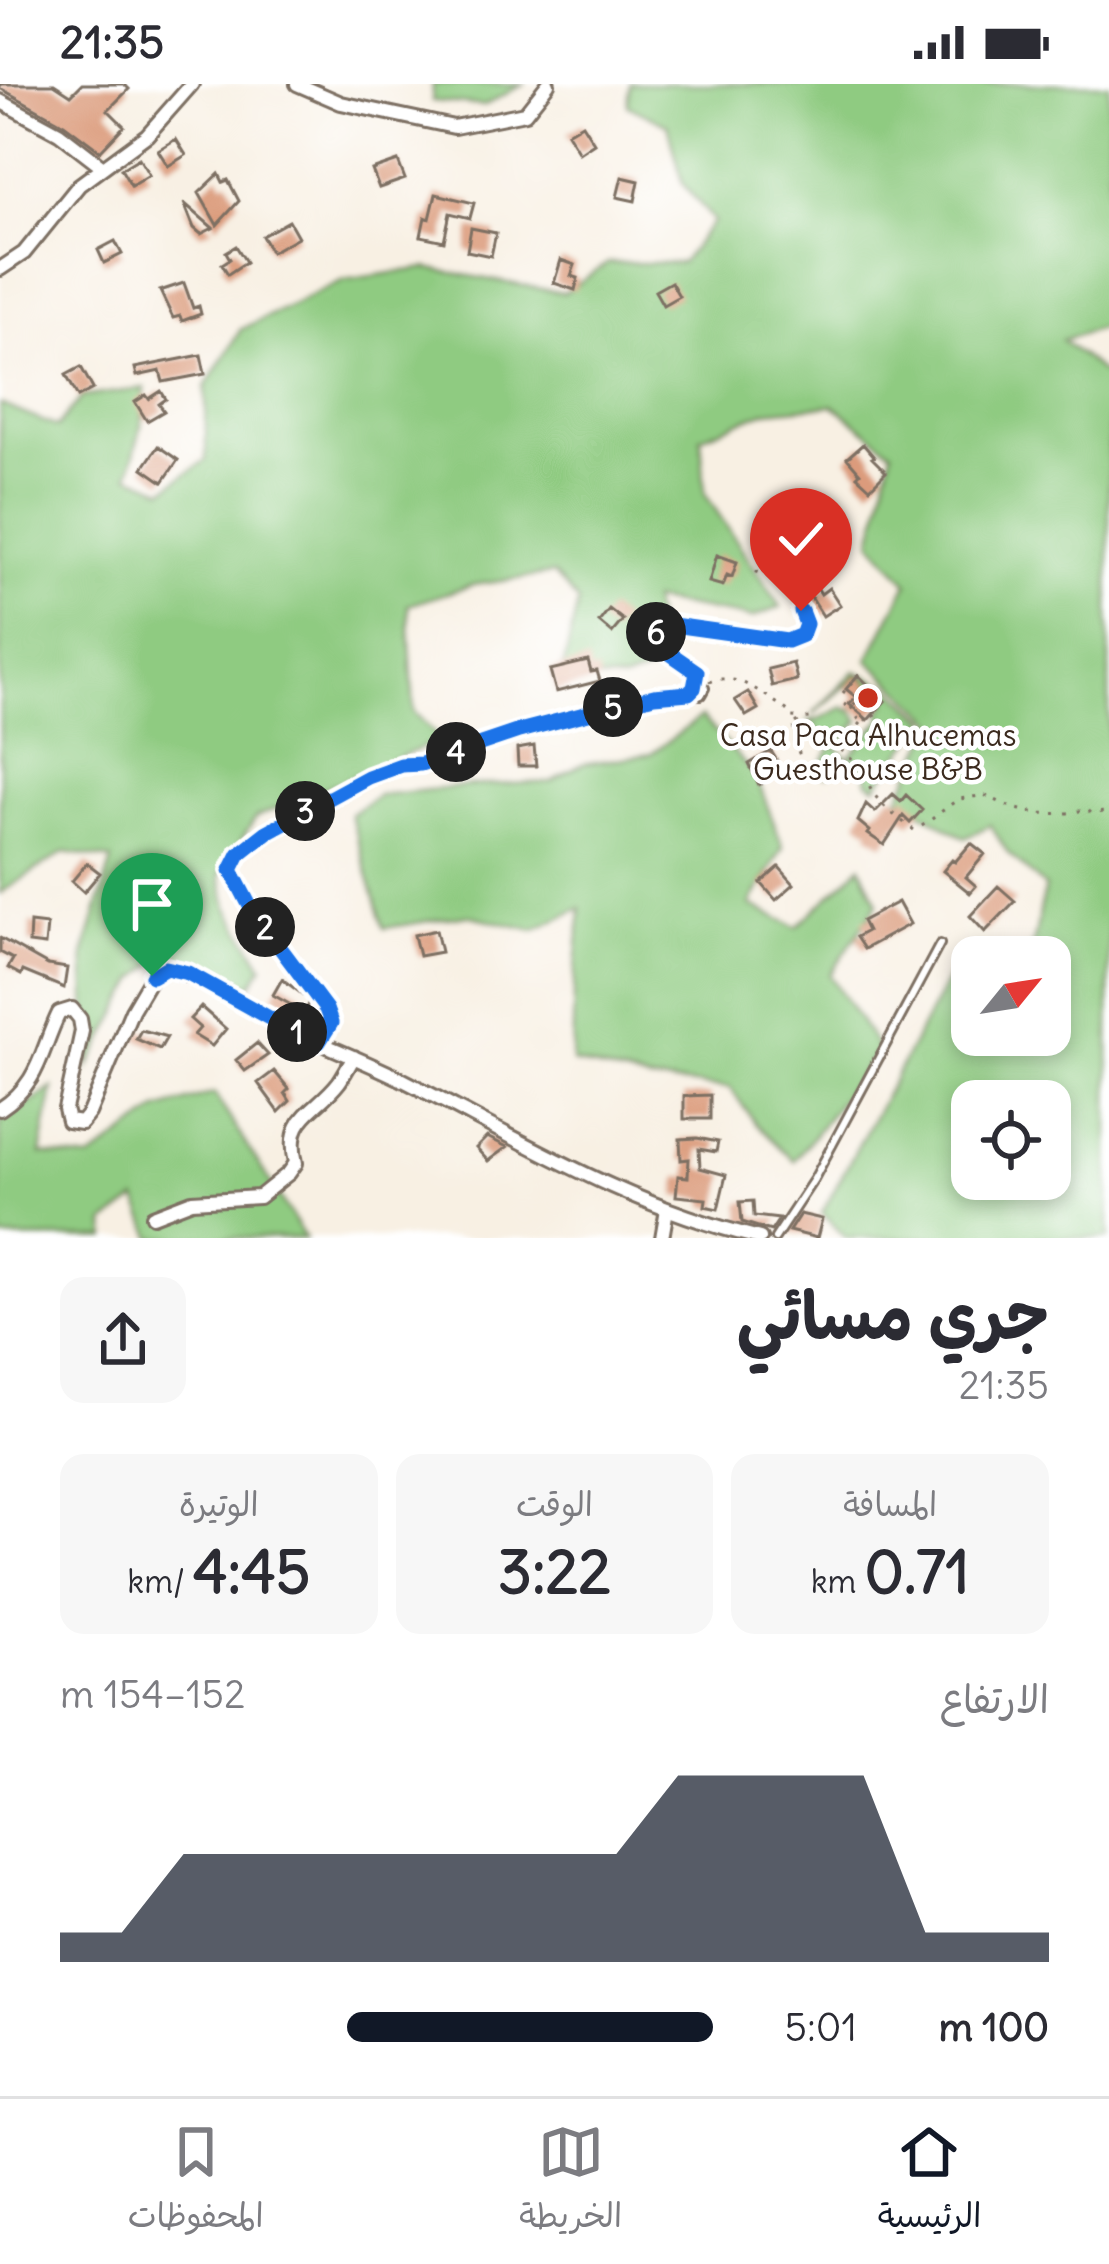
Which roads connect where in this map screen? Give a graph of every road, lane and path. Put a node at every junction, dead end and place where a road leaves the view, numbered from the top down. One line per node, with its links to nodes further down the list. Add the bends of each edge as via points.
1 (191, 84): 5 (street, via 147,135)
2 (297, 84): 3 (street, via 341,103 454,127 525,113)
3 (548, 84)
4 (0, 101): 5 (street)
5 (103, 167): 6 (street)
6 (0, 269)
7 (751, 570): 10 (path, via 793,593 806,624 802,635 787,641 662,626 658,645 697,672)
8 (851, 682): 11 (path)
9 (705, 688): 10 (lane); 18 (path, via 720,677 747,686 794,715)
10 (689, 693): 22 (lane, via 384,771 239,854 231,870 252,910 326,1009 331,1023)
11 (843, 693)
12 (856, 700): 14 (path)
13 (844, 704): 14 (path)
14 (851, 707): 17 (path)
15 (880, 708): 17 (path)
16 (810, 718): 18 (path)
17 (862, 723): 20 (path, via 838,748 866,772 885,808 914,830 961,799 983,795 1026,810)
18 (792, 728): 19 (path, via 808,767)
19 (836, 777)
20 (1109, 812)
21 (940, 944): 29 (lane)
22 (319, 1042): 23 (street); 24 (street, via 166,968 132,1010 81,1123 65,1113 82,1031 72,1009 58,1012 32,1081)
23 (354, 1057): 25 (street); 26 (street, via 299,1120 296,1163 259,1197 192,1201)
24 (0, 1108)
25 (667, 1209): 27 (street); 28 (street)
26 (154, 1216)
27 (662, 1238)
28 (760, 1238)
29 (775, 1238)

